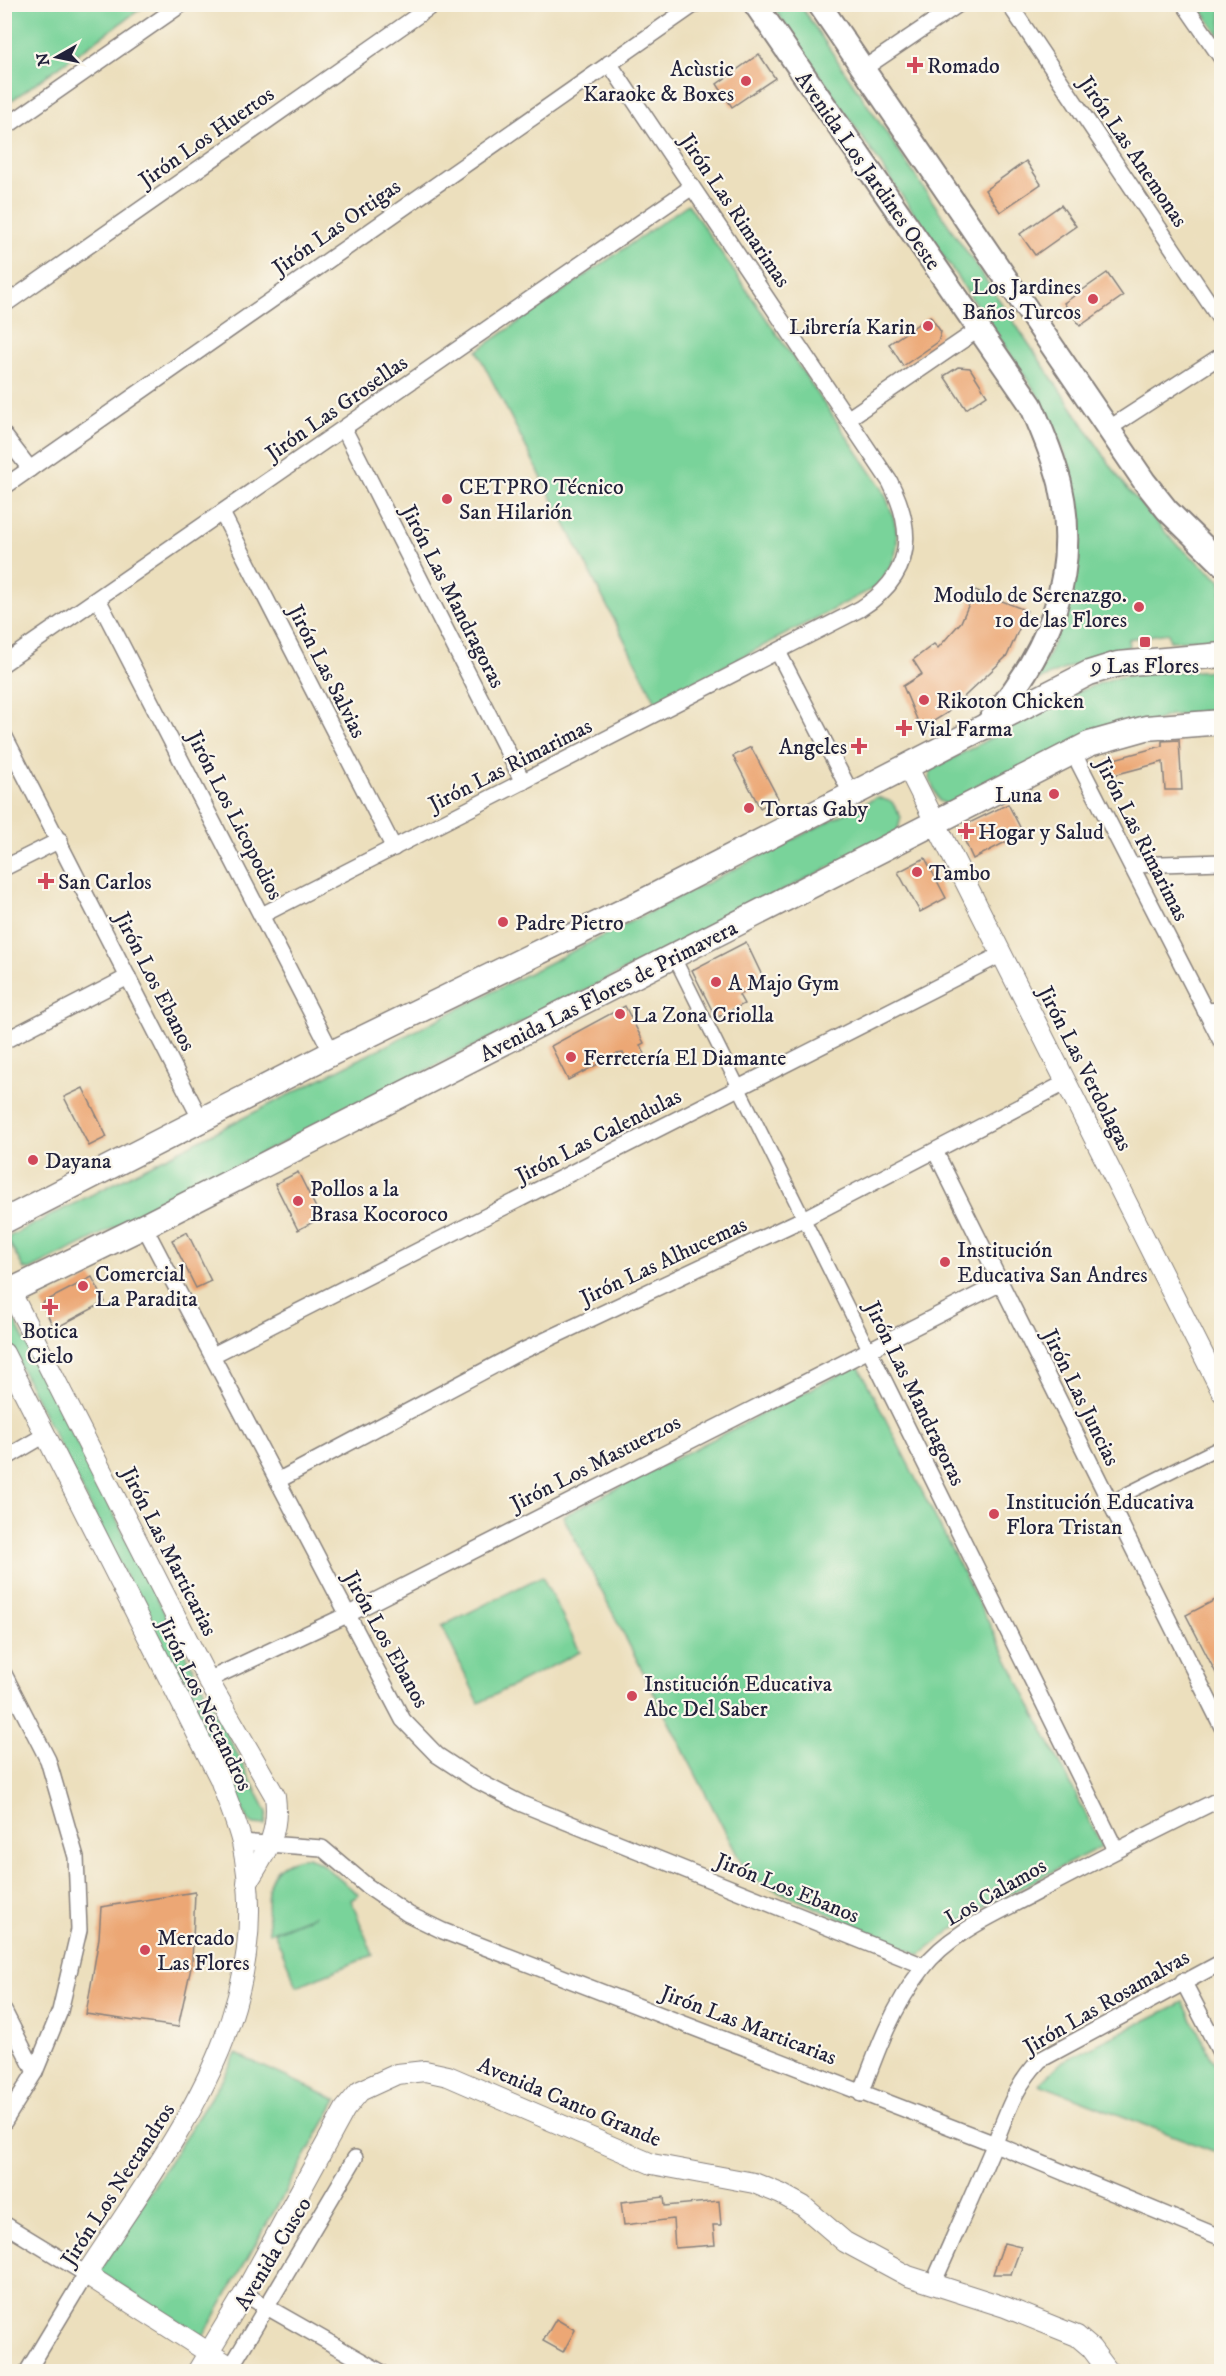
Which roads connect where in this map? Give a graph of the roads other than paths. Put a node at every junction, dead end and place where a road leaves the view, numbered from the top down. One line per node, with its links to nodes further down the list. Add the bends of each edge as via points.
1 (182, 4): 12 (street)
2 (434, 4): 14 (street, Jirón Los Huertos)
3 (695, 4): 10 (street, Jirón Las Ortigas)
4 (755, 4): 16 (main road, Avenida Los Jardines Oeste)
5 (819, 4): 11 (main road)
6 (959, 4): 11 (street)
7 (1009, 4): 15 (street, Jirón Las Anemonas)
8 (1184, 4): 9 (street)
9 (1221, 59)
10 (609, 63): 13 (street, Jirón Las Rimarimas); 22 (street, Jirón Las Ortigas)
11 (863, 69): 20 (main road)
12 (4, 128)
13 (692, 186): 18 (street, Jirón Las Rimarimas); 19 (street, Jirón Las Grosellas)
14 (4, 305)
15 (1221, 322)
16 (979, 329): 18 (street); 31 (main road, Avenida Los Jardines Oeste, via 1031,405 1048,446 1065,513 1067,547 1063,582 1046,635 1014,692)
17 (1221, 355): 20 (street)
18 (849, 418): 27 (street, Jirón Las Rimarimas, via 901,503 906,522 904,555 891,584 880,596)
19 (344, 429): 24 (street, Jirón Las Grosellas); 35 (street, Jirón Las Mandragoras)
20 (1108, 429): 25 (main road, via 1167,510)
21 (4, 435): 22 (street)
22 (30, 469): 23 (street, Jirón Las Ortigas)
23 (4, 487)
24 (222, 513): 26 (street, Jirón Las Grosellas); 39 (street, Jirón Las Salvias)
25 (1221, 564)
26 (98, 599): 29 (street, Jirón Las Grosellas); 43 (street, Jirón Los Licopodios)
27 (778, 652): 35 (street, Jirón Las Rimarimas); 36 (street)
28 (1221, 655): 31 (main road, via 1118,664 1089,673)
29 (4, 663)
30 (1221, 722): 33 (main road, Avenida Las Flores de Primavera, via 1146,728 1113,735)
31 (986, 724): 34 (main road)
32 (4, 735): 38 (street, Jirón Los Ebanos)
33 (1073, 752): 37 (main road, Avenida Las Flores de Primavera); 41 (street, Jirón Las Rimarimas)
34 (907, 766): 36 (main road); 37 (street, Jirón Las Verdolagas)
35 (523, 782): 39 (street, Jirón Las Rimarimas)
36 (852, 795): 51 (main road)
37 (936, 823): 44 (street, Jirón Las Verdolagas); 45 (main road, Avenida Las Flores de Primavera)
38 (60, 840): 42 (street); 46 (street, Jirón Los Ebanos)
39 (394, 848): 43 (street, Jirón Las Rimarimas)
40 (1221, 862): 41 (street)
41 (1132, 865): 48 (street, Jirón Las Rimarimas)
42 (4, 868)
43 (262, 915): 51 (street, Jirón Los Licopodios)
44 (1002, 954): 52 (street, Jirón Las Verdolagas); 53 (street, Jirón Las Calendulas)
45 (674, 957): 53 (street, Jirón Las Mandragoras); 58 (main road, Avenida Las Flores de Primavera)
46 (128, 977): 49 (street); 54 (street, Jirón Los Ebanos)
47 (1221, 1010): 48 (street)
48 (1205, 1011): 50 (street, Jirón Las Rimarimas)
49 (4, 1041)
50 (1221, 1043)
51 (332, 1053): 54 (main road)
52 (1067, 1082): 55 (street, Jirón Las Alhucemas); 64 (street, Jirón Las Verdolagas)
53 (740, 1088): 56 (street, Jirón Las Mandragoras); 63 (street, Jirón Las Calendulas)
54 (201, 1120): 57 (main road)
55 (935, 1151): 56 (street, Jirón Las Alhucemas); 59 (street, Jirón Las Juncias)
56 (805, 1218): 61 (street, Jirón Las Mandragoras); 68 (street, Jirón Las Alhucemas, via 514,1355)
57 (4, 1221)
58 (144, 1226): 60 (main road, Avenida Las Flores de Primavera); 63 (street, Jirón Los Ebanos)
59 (1001, 1283): 61 (street, Jirón Los Mastuerzos); 69 (street, Jirón Las Juncias)
60 (7, 1288): 72 (street, Jirón Las Marticarias)
61 (869, 1350): 70 (street, Jirón Los Mastuerzos); 77 (street, Jirón Las Mandragoras)
62 (4, 1353): 65 (street, Jirón Los Nectandros)
63 (213, 1355): 68 (street, Jirón Los Ebanos)
64 (1221, 1392)
65 (45, 1435): 67 (street); 75 (street, Jirón Los Nectandros, via 220,1779)
66 (1221, 1446): 69 (street)
67 (4, 1459)
68 (279, 1480): 70 (street, Jirón Los Ebanos)
69 (1108, 1503): 73 (street, Jirón Las Juncias)
70 (347, 1615): 72 (street, Jirón Los Mastuerzos); 80 (street, Jirón Los Ebanos, via 403,1720 437,1755 472,1778 522,1804)
71 (4, 1674): 84 (street, via 48,1760 76,1857 79,1930 60,2011)
72 (208, 1680): 76 (street, Jirón Las Marticarias, via 275,1796 277,1815)
73 (1221, 1727)
74 (1221, 1798): 77 (street, Los Calamos)
75 (241, 1842): 76 (street, Jirón Las Marticarias); 78 (street, Jirón Los Nectandros)
76 (270, 1846): 78 (street, Jirón Las Marticarias); 85 (street, Jirón Las Marticarias, via 322,1848 367,1886 408,1914 434,1926)
77 (1116, 1850): 80 (street, Los Calamos, via 987,1919)
78 (247, 1883): 91 (street, Jirón Los Nectandros, via 244,1974 223,2047 195,2107)
79 (1221, 1962): 81 (street, Jirón Las Rosamalvas)
80 (924, 1966): 85 (street, Los Calamos, via 884,2032)
81 (1184, 1981): 83 (street); 87 (street, Jirón Las Rosamalvas, via 1040,2060 1023,2077)
82 (4, 2011): 84 (street)
83 (1221, 2056)
84 (35, 2072): 86 (street)
85 (861, 2094): 87 (street, Jirón Las Marticarias)
86 (4, 2122)
87 (995, 2144): 90 (street, Jirón Las Marticarias); 92 (street, Jirón Las Rosamalvas)
88 (355, 2158): 94 (street, Avenida Cusco)
89 (4, 2224): 91 (street)
90 (1221, 2238)
91 (86, 2274): 95 (street); 97 (street, Jirón Los Nectandros)
92 (933, 2284): 93 (street, Avenida Canto Grande, via 874,2260 781,2194 754,2183 652,2164 477,2088 425,2071 397,2074 360,2091 345,2109); 100 (street, Avenida Canto Grande, via 1077,2336)
93 (244, 2294): 94 (street); 95 (street, Avenida Canto Grande)
94 (265, 2307): 96 (street, Avenida Cusco); 99 (street)
95 (207, 2353): 96 (street); 98 (street, Avenida Canto Grande)
96 (230, 2369)
97 (27, 2372)
98 (197, 2372)
99 (381, 2372)
100 (1109, 2372)

